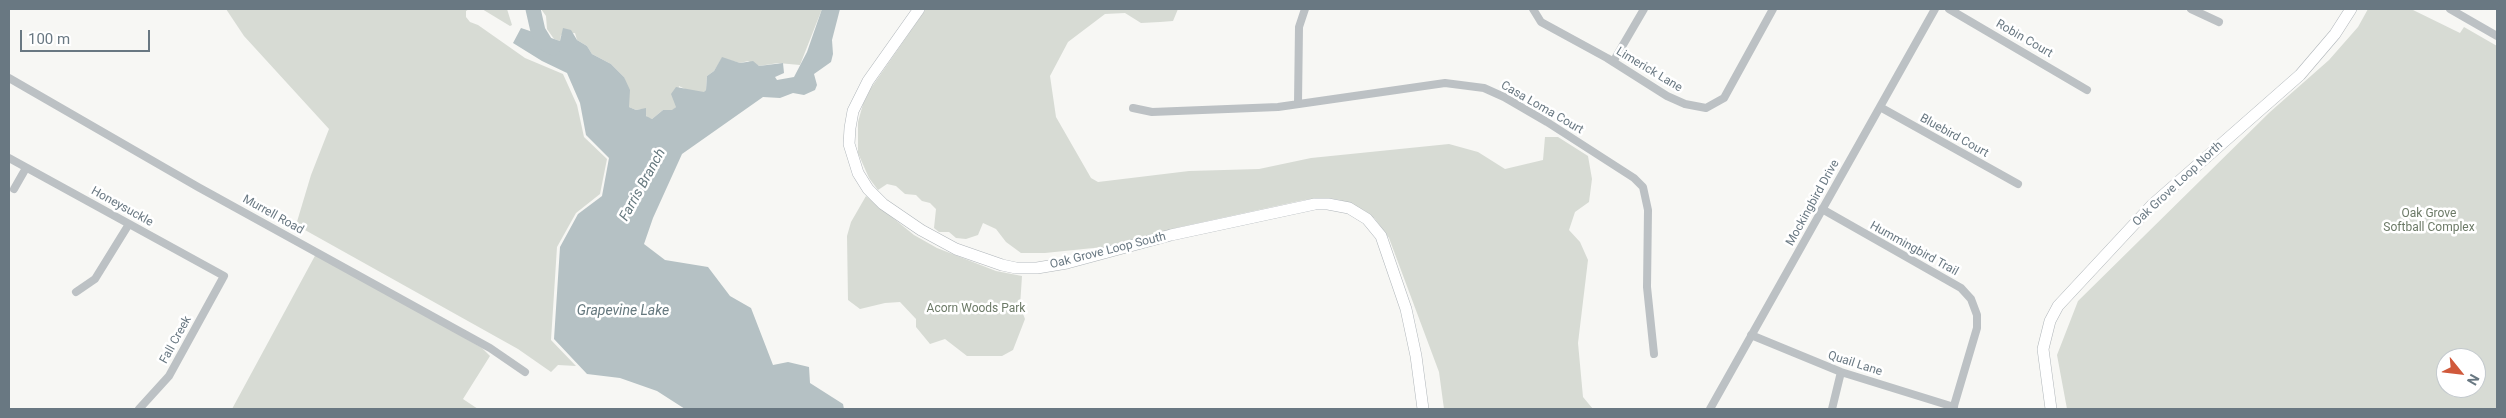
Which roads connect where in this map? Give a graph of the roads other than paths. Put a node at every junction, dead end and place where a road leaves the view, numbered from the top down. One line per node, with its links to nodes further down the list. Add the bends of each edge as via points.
1 (920, 9): 33 (street, Oak Grove Loop South, via 868,81 853,112 849,144 858,173 883,204 956,249 1002,265 1023,268 1067,263 1171,235 1299,207 1328,204 1349,208 1367,219 1381,236 1406,310)
2 (1305, 9): 16 (street, via 1299,27)
3 (1533, 9): 13 (street, Limerick Lane, via 1541,22)
4 (1644, 9): 13 (street)
5 (1773, 9): 13 (street, Limerick Lane, via 1724,98 1706,108 1685,104)
6 (1935, 9): 18 (street, Mockingbird Drive)
7 (1949, 9): 15 (street, Robin Court)
8 (2191, 9): 11 (street)
9 (2351, 9): 36 (street, Oak Grove Loop North, via 2335,34 2300,75 2152,205 2058,306 2050,321 2043,349)
10 (2450, 9): 12 (street)
11 (2219, 22)
12 (2497, 36)
13 (1613, 62)
14 (9, 78): 29 (street, Murrell Road, via 198,187 490,348)
15 (2087, 90)
16 (1298, 103): 17 (street, Casa Loma Court, via 1218,111 1152,112); 28 (street, Casa Loma Court, via 1438,84 1484,88 1547,122 1634,178 1643,187 1648,210 1647,287)
17 (1133, 108)
18 (1880, 108): 21 (street, Bluebird Court); 23 (street, Mockingbird Drive)
19 (9, 158): 20 (street, Honeysuckle)
20 (26, 168): 22 (street); 24 (street, Honeysuckle)
21 (2018, 184)
22 (14, 189)
23 (1822, 210): 27 (street, Mockingbird Drive); 31 (street, Hummingbird Trail, via 1960,288 1971,299 1977,315 1977,328)
24 (129, 224): 25 (street, Honeysuckle); 26 (street, via 95,279)
25 (224, 276): 32 (street, Fall Creek, via 169,376)
26 (76, 292)
27 (1751, 335): 30 (street, Quail Lane); 34 (street, Mockingbird Drive)
28 (1654, 354)
29 (526, 372)
30 (1840, 372): 31 (street, Quail Lane); 35 (street)
31 (1954, 408)
32 (138, 409)
33 (1423, 409)
34 (1710, 409)
35 (1832, 409)
36 (2051, 409)

